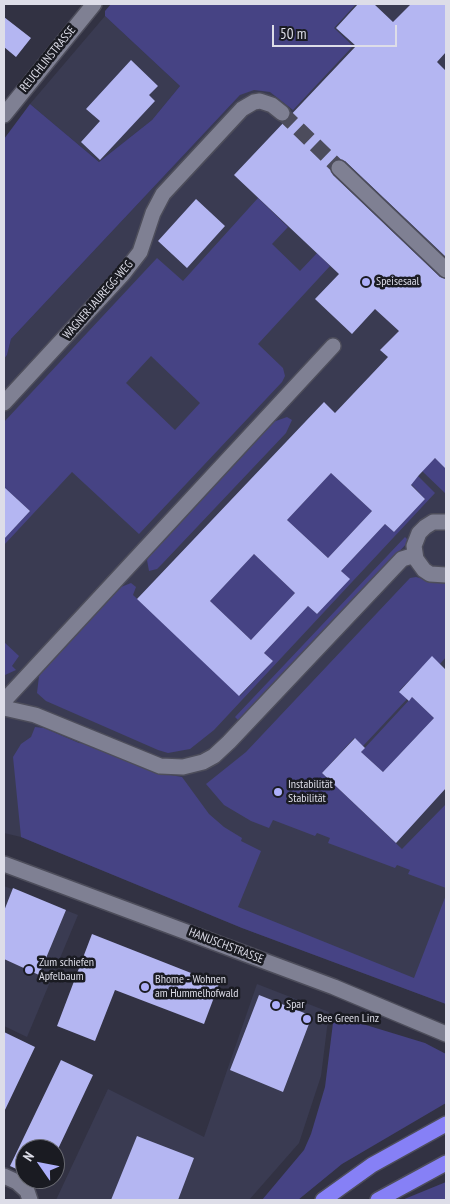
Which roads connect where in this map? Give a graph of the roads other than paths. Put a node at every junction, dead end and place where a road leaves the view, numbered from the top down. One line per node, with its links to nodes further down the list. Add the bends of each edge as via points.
1 (94, 4): 3 (street, REUCHLINSTRASSE)
2 (282, 113): 7 (street, WAGNER-JAUREGG-WEG, via 260,101 242,109 163,194 140,252 123,274)
3 (4, 115)
4 (339, 168): 5 (street)
5 (446, 270)
6 (333, 346): 11 (street)
7 (4, 403)
8 (446, 522): 9 (street, via 433,522 419,533 414,546)
9 (415, 555): 10 (street, via 424,570 439,576); 12 (street, via 402,559 229,742 203,762 183,767 160,766 35,714)
10 (446, 575)
11 (4, 701)
12 (4, 708)
13 (4, 864): 14 (street, HANUSCHSTRASSE, via 334,987)
14 (446, 1034)
15 (440, 1127): 19 (highway, via 372,1165)
16 (446, 1163): 20 (highway)
17 (4, 1176): 18 (street, via 27,1191)
18 (30, 1200)
19 (323, 1200)
20 (378, 1200)

